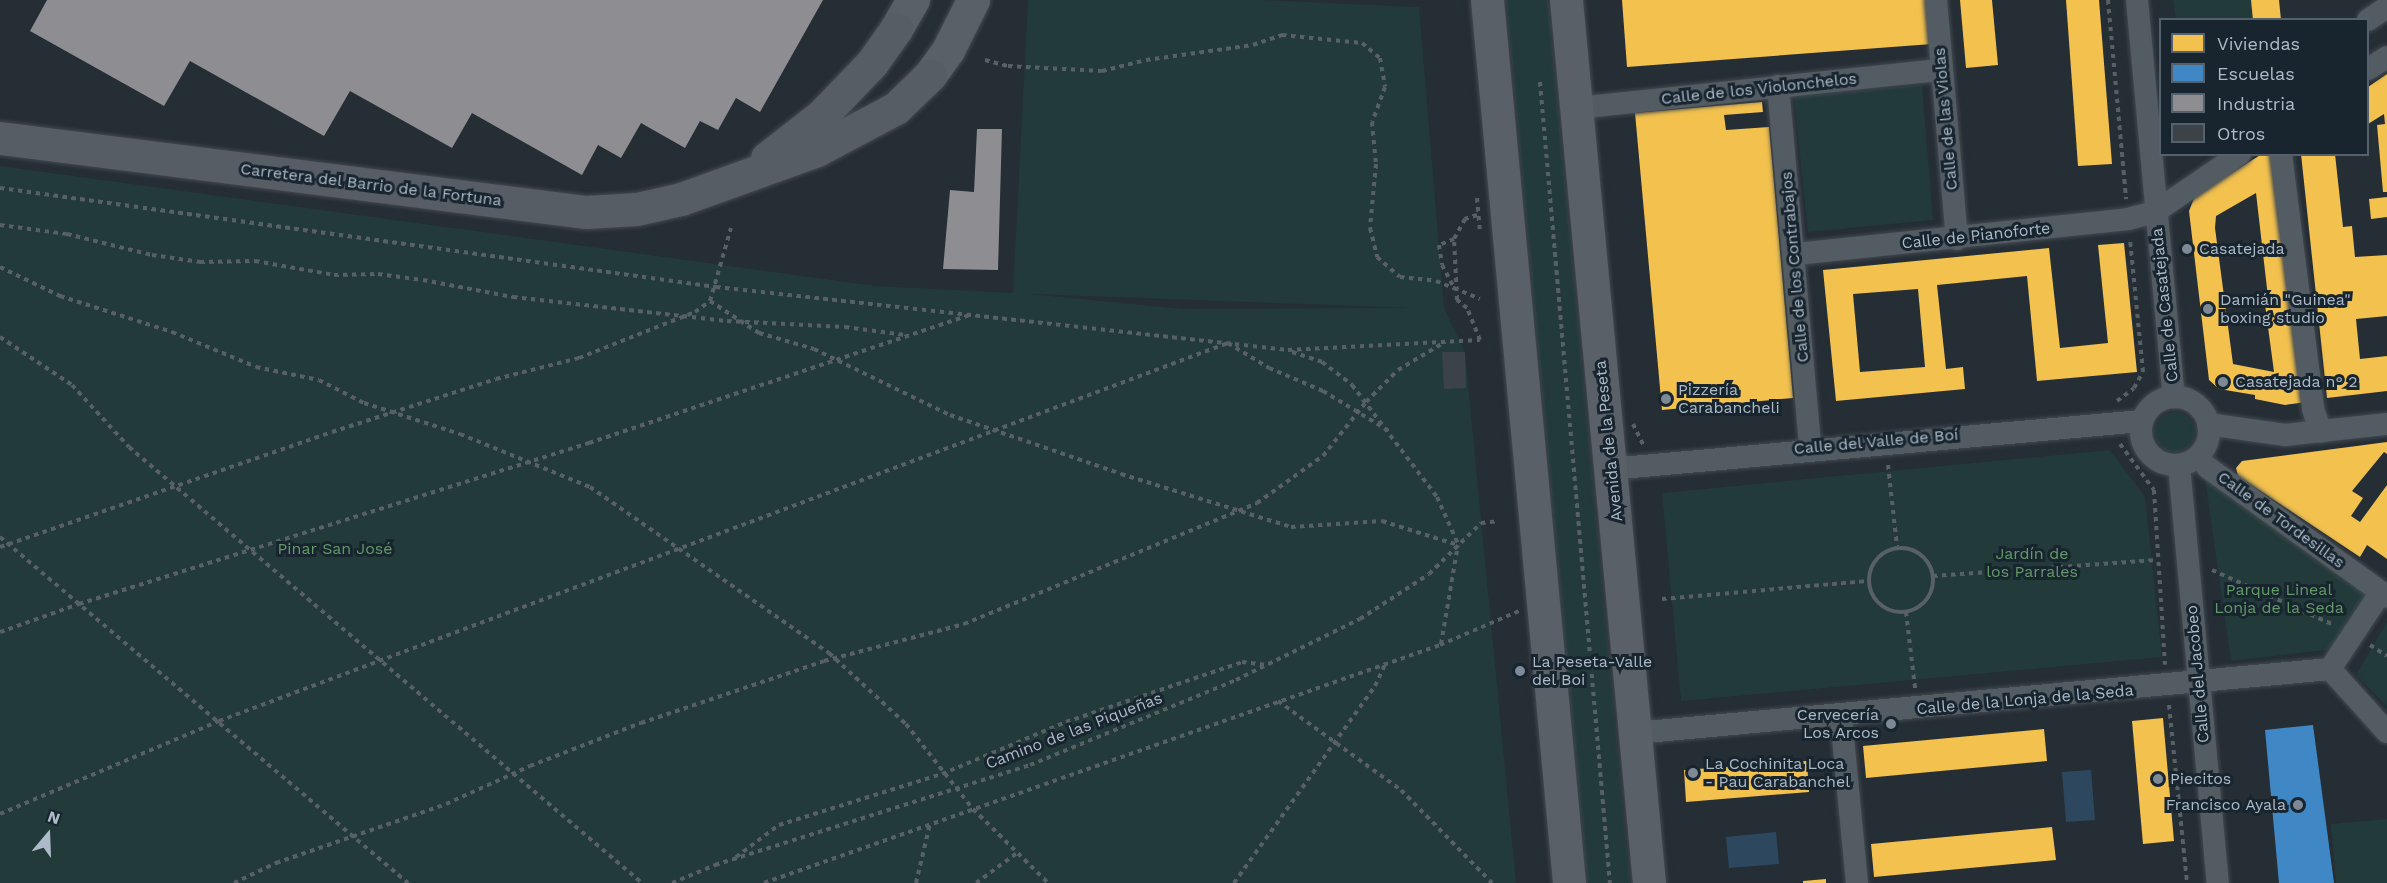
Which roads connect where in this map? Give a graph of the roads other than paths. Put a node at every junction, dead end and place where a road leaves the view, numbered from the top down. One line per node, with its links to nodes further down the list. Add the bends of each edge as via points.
1 (913, 0): 9 (street, Carretera del Barrio de la Fortuna)
2 (973, 0): 13 (street, Carretera del Barrio de la Fortuna, via 948,50)
3 (1487, 0): 39 (street)
4 (1566, 0): 15 (street, Avenida de la Peseta)
5 (1936, 0): 12 (street, Calle de las Violas)
6 (2138, 0): 17 (street)
7 (2387, 7): 8 (street)
8 (2369, 19)
9 (896, 29): 13 (main road, Carretera del Barrio de la Fortuna, via 882,64 886,79 898,85); 20 (main road, Carretera del Barrio de la Fortuna, via 872,63 822,115)
10 (2387, 57): 11 (street)
11 (2369, 68)
12 (1941, 70): 14 (street, Calle de los Violonchelos); 22 (street, Calle de las Violas)
13 (930, 75): 20 (main road, Carretera del Barrio de la Fortuna, via 896,108 817,150)
14 (1778, 86): 15 (street, Calle de los Violonchelos); 23 (street, Calle de los Contrabajos)
15 (1577, 108): 32 (street, Avenida de la Peseta)
16 (0, 138): 20 (main road, Carretera del Barrio de la Fortuna, via 586,212 637,209)
17 (2157, 156): 21 (street)
18 (2237, 156): 21 (street)
19 (2282, 156): 28 (street, via 2313,410)
20 (739, 179)
21 (2155, 212): 22 (street, Calle de Pianoforte, via 2128,219); 24 (street, Calle de Casatejada)
22 (1957, 239): 23 (street, Calle de Pianoforte)
23 (1796, 254): 29 (street, Calle de los Contrabajos)
24 (2174, 398): 25 (street, via 2154,404); 26 (street, via 2192,402)
25 (2142, 421): 29 (street, Calle del Valle de Boí); 30 (street, via 2140,432 2148,453 2157,460)
26 (2208, 424): 28 (street, via 2285,435); 30 (street, via 2205,448 2195,459)
27 (2387, 424): 28 (street)
28 (2320, 432)
29 (1810, 448): 32 (street, Calle del Valle de Boí)
30 (2179, 465): 35 (street, Calle del Jacobeo)
31 (2207, 467): 33 (street, Calle de Tordesillas)
32 (1610, 469): 38 (street, Avenida de la Peseta)
33 (2386, 595): 34 (street, Calle de Tordesillas, via 2377,598)
34 (2330, 669): 35 (street, Calle de la Lonja de la Seda); 37 (street)
35 (2199, 683): 36 (street, Calle de la Lonja de la Seda); 42 (street, Calle del Jacobeo)
36 (1841, 717): 38 (street, Calle de la Lonja de la Seda); 41 (street)
37 (2387, 732)
38 (1635, 733): 40 (street, Avenida de la Peseta)
39 (1569, 883)
40 (1649, 883)
41 (1857, 883)
42 (2218, 883)

